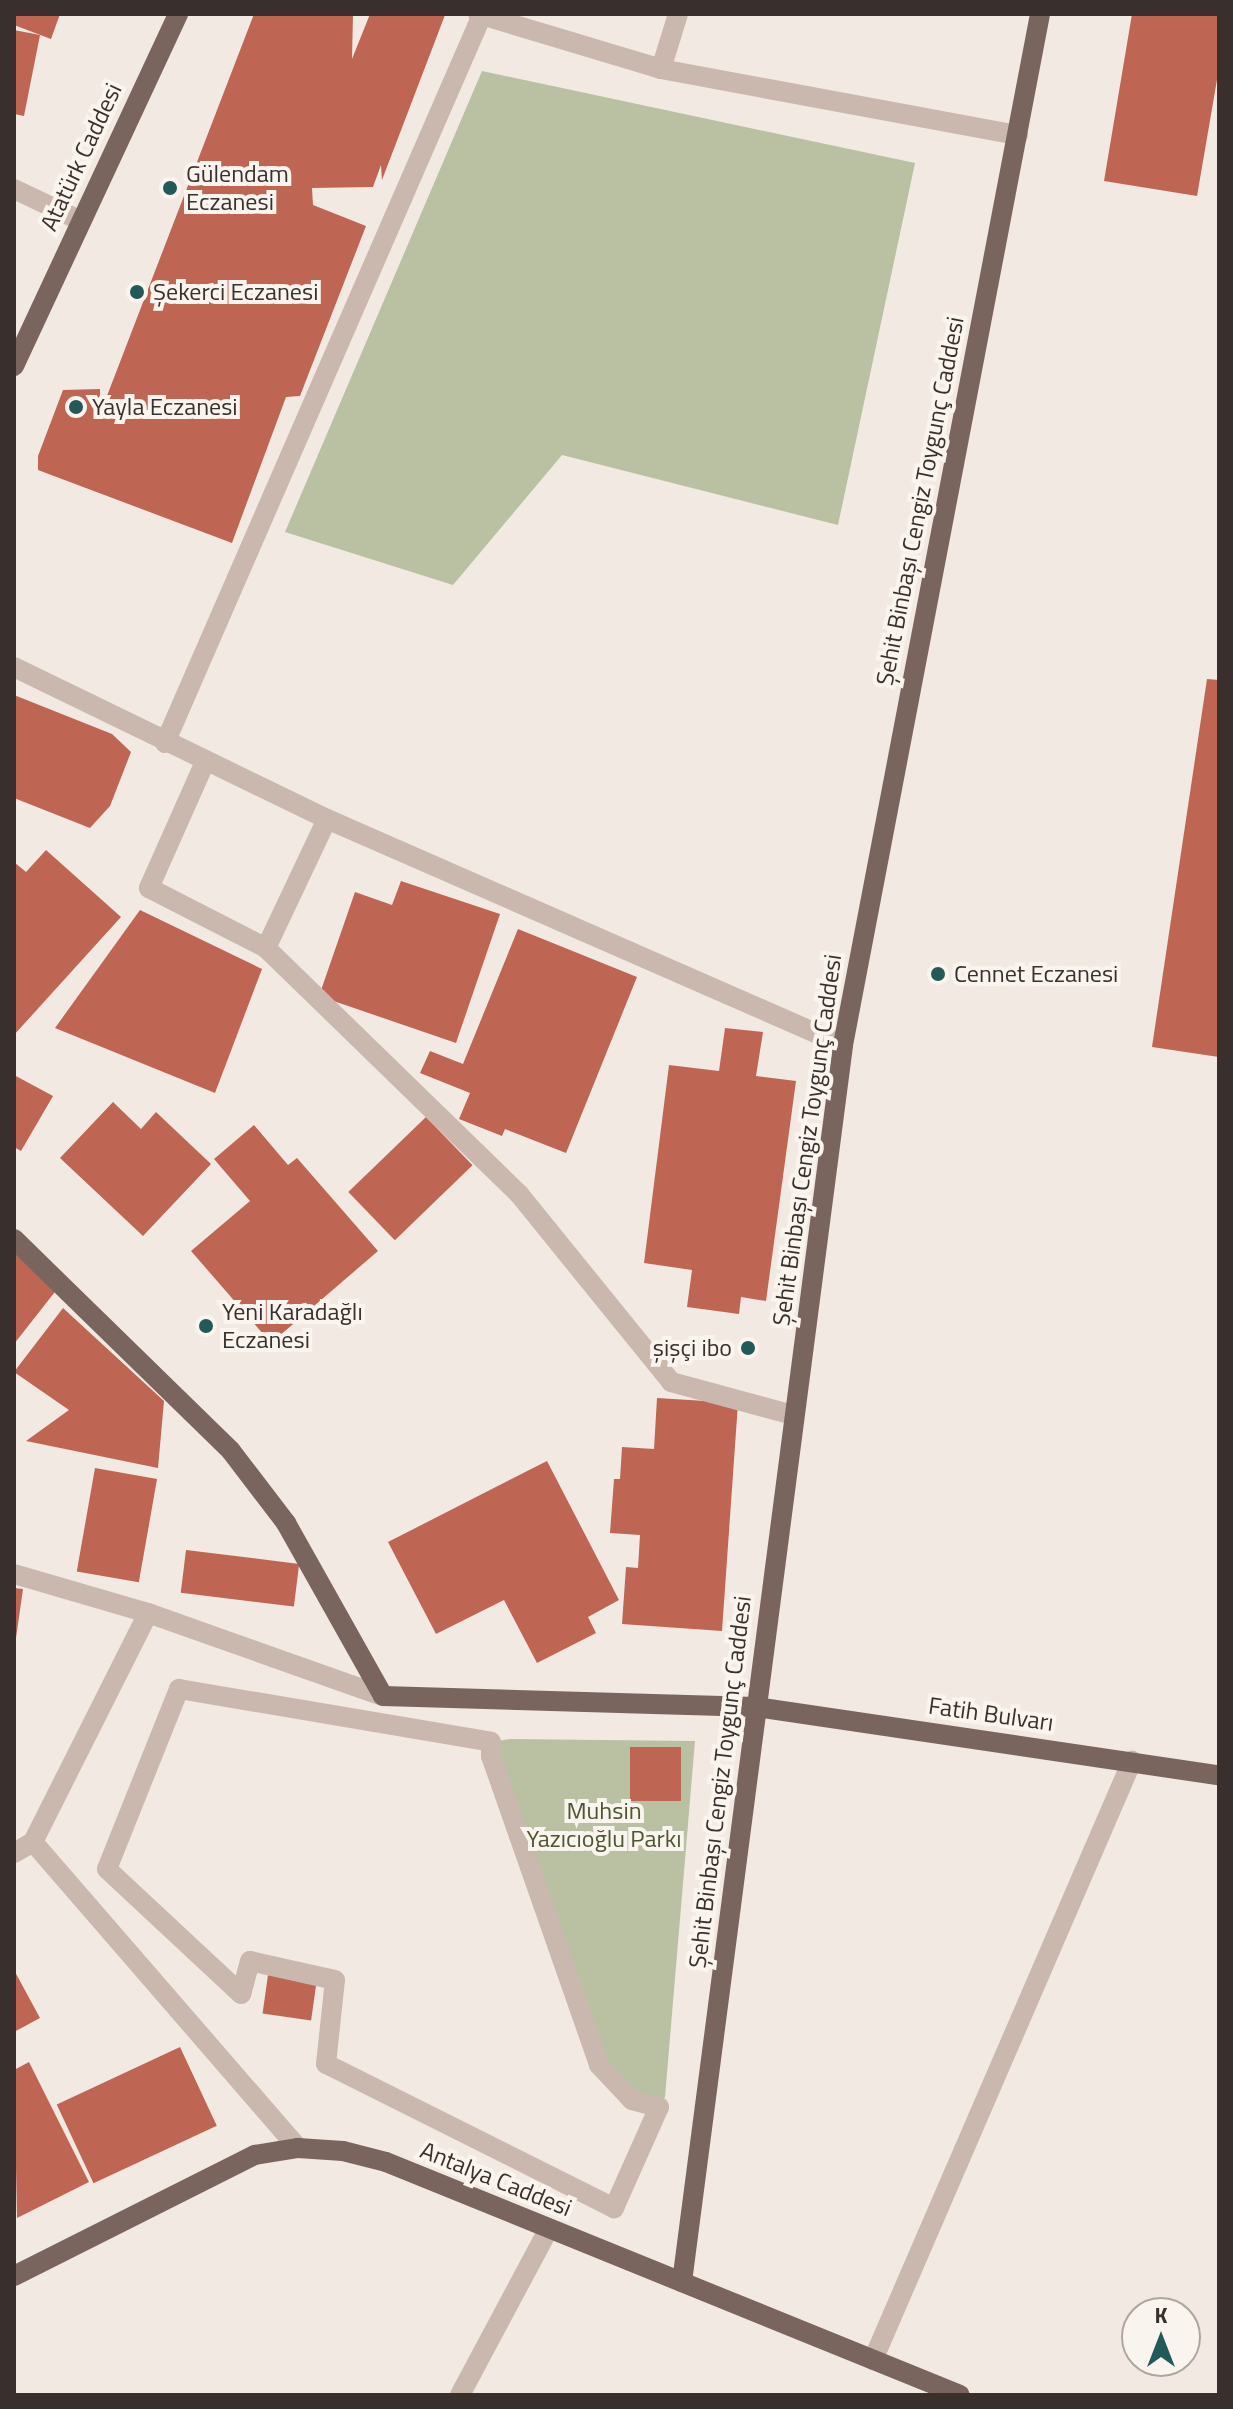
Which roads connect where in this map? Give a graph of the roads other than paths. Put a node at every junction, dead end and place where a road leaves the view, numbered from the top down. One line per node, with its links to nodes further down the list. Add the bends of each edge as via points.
1 (178, 14): 8 (main road, Atatürk Caddesi)
2 (678, 14): 5 (street)
3 (1040, 14): 6 (main road, Şehit Binbaşı Cengiz Toygunç Caddesi)
4 (480, 15): 5 (street); 11 (street)
5 (661, 69): 6 (street)
6 (1018, 135): 15 (main road, Şehit Binbaşı Cengiz Toygunç Caddesi)
7 (14, 189): 8 (street)
8 (79, 220): 9 (main road, Atatürk Caddesi)
9 (14, 366)
10 (14, 667): 11 (street)
11 (165, 743): 12 (street)
12 (205, 762): 13 (street); 14 (street, via 149,888)
13 (327, 819): 14 (street); 15 (street)
14 (266, 948): 17 (street, via 519,1194 671,1382)
15 (843, 1045): 17 (main road, Şehit Binbaşı Cengiz Toygunç Caddesi)
16 (14, 1239): 21 (main road, via 231,1451 286,1523)
17 (793, 1415): 22 (main road, Şehit Binbaşı Cengiz Toygunç Caddesi)
18 (14, 1574): 19 (street)
19 (148, 1613): 21 (street); 25 (street)
20 (179, 1689): 20 (street, via 107,1869 241,1994 250,1961 335,1980 326,2064 614,2208 659,2107 632,2100 599,2065 491,1756 491,1742)
21 (383, 1696): 22 (main road, Fatih Bulvarı)
22 (756, 1707): 23 (main road, Fatih Bulvarı); 30 (main road, Şehit Binbaşı Cengiz Toygunç Caddesi)
23 (1132, 1761): 24 (main road, Fatih Bulvarı); 31 (street)
24 (1219, 1775)
25 (33, 1842): 26 (street); 27 (street)
26 (14, 1853)
27 (298, 2148): 28 (main road, Antalya Caddesi, via 386,2162); 29 (main road, Antalya Caddesi, via 255,2155 210,2175)
28 (549, 2228): 30 (main road, Antalya Caddesi); 32 (street)
29 (14, 2276)
30 (682, 2282): 31 (main road, Antalya Caddesi)
31 (873, 2360): 33 (main road, Antalya Caddesi)
32 (460, 2395)
33 (960, 2395)

